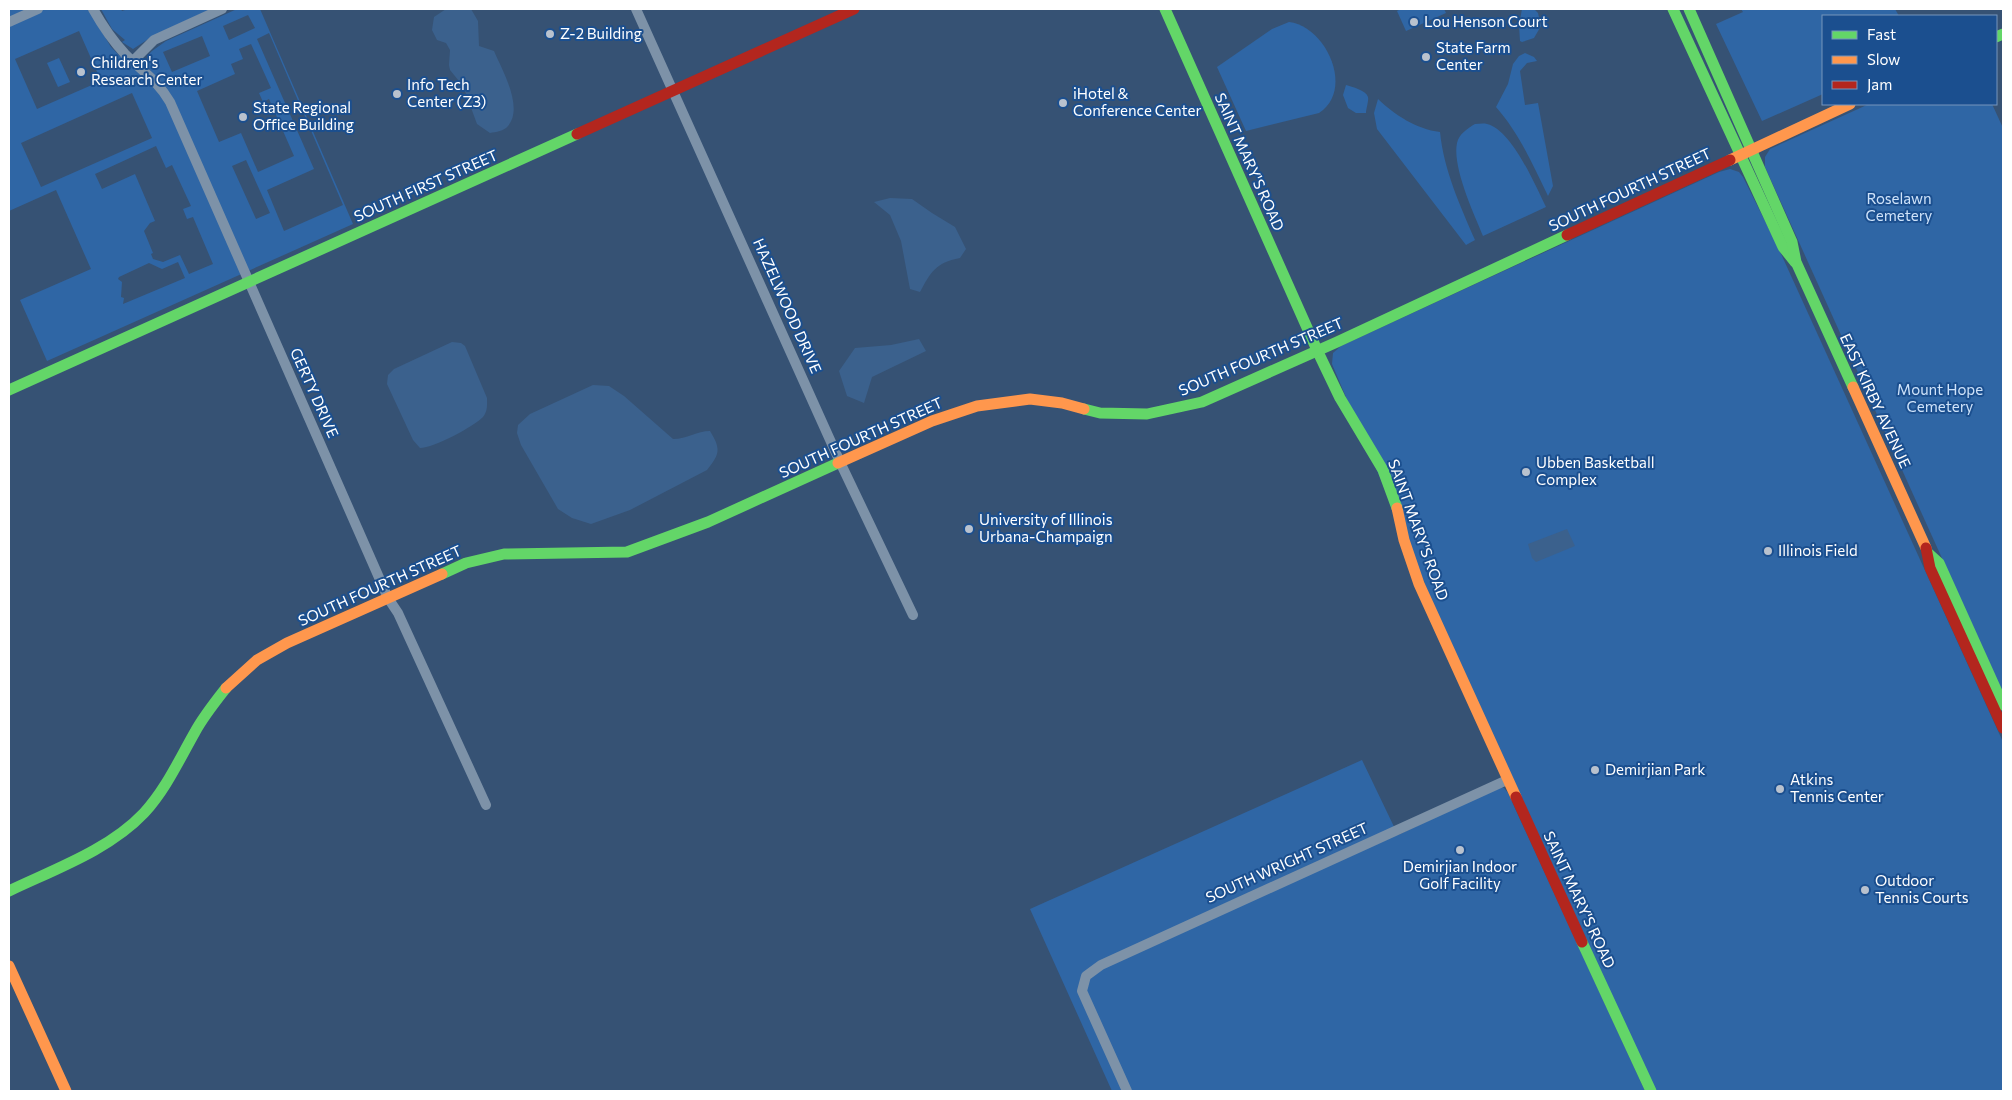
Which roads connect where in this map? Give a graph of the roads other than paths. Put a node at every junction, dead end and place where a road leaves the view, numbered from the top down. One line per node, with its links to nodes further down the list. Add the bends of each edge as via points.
1 (38, 9): 9 (street)
2 (94, 9): 10 (street, GERTY DRIVE, via 109,35)
3 (222, 9): 10 (street, via 154,40)
4 (636, 9): 11 (street, HAZELWOOD DRIVE)
5 (854, 9): 11 (street, SOUTH FIRST STREET)
6 (1164, 9): 17 (street, SAINT MARY'S ROAD)
7 (1673, 9): 14 (street, EAST KIRBY AVENUE)
8 (1689, 9): 13 (street, EAST KIRBY AVENUE)
9 (9, 22)
10 (133, 61): 16 (street, GERTY DRIVE, via 159,84 170,102)
11 (673, 91): 16 (street, SOUTH FIRST STREET); 19 (street, HAZELWOOD DRIVE)
12 (1848, 105): 13 (street, SOUTH FOURTH STREET)
13 (1751, 150): 14 (street, SOUTH FOURTH STREET); 15 (street, EAST KIRBY AVENUE, via 1792,242)
14 (1740, 156): 15 (street, EAST KIRBY AVENUE, via 1783,247); 17 (street, SOUTH FOURTH STREET)
15 (1796, 262): 20 (street, EAST KIRBY AVENUE, via 1928,553 1930,568)
16 (248, 282): 18 (street, SOUTH FIRST STREET); 21 (street, GERTY DRIVE)
17 (1318, 350): 19 (street, SOUTH FOURTH STREET, via 1202,402 1180,408 1147,414 1100,413 1030,399 977,406 932,421); 25 (street, SAINT MARY'S ROAD, via 1340,398 1383,470 1419,584)
18 (9, 390)
19 (840, 462): 21 (street, SOUTH FOURTH STREET, via 708,522 627,552 504,554 466,563); 22 (street, HAZELWOOD DRIVE)
20 (1940, 578): 23 (street); 24 (street)
21 (388, 598): 26 (street, GERTY DRIVE, via 398,613); 27 (street, SOUTH FOURTH STREET, via 257,660 220,696 144,813 114,838)
22 (913, 616)
23 (2003, 705)
24 (2003, 728)
25 (1507, 780): 30 (street, SOUTH WRIGHT STREET, via 1093,969 1084,980 1082,991); 31 (street, SAINT MARY'S ROAD)
26 (486, 805)
27 (9, 891)
28 (9, 966): 29 (street)
29 (66, 1091)
30 (1127, 1091)
31 (1651, 1091)

